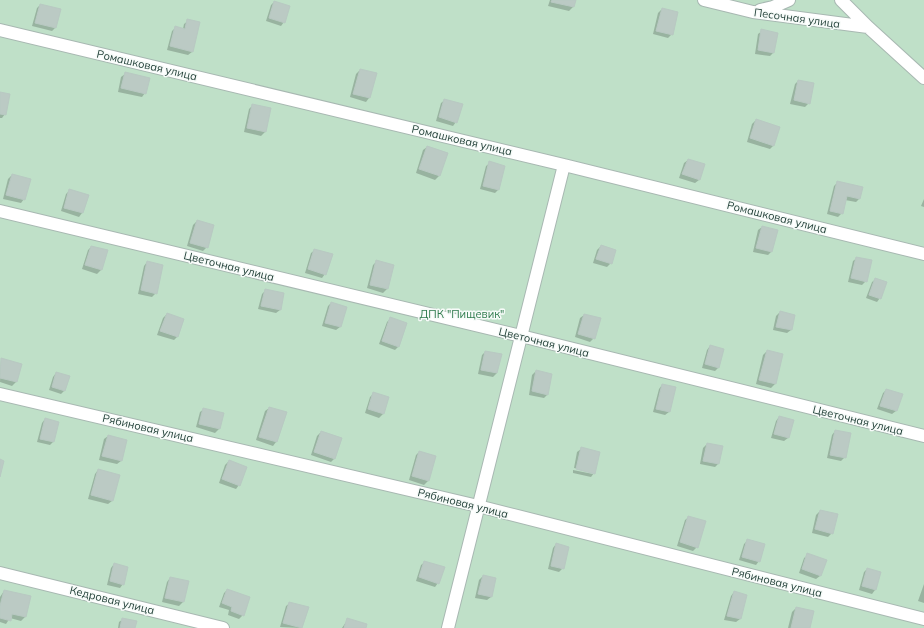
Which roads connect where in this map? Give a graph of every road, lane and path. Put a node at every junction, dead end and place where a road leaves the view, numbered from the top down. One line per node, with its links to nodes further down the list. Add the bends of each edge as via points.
1 (704, 0): 4 (street, Песочная улица)
2 (789, 0): 4 (street)
3 (841, 0): 5 (street, Песочная улица)
4 (753, 12): 5 (street, Песочная улица)
5 (868, 27): 7 (street, Песочная улица)
6 (0, 30): 8 (street, Ромашковая улица)
7 (924, 78)
8 (564, 165): 10 (street, Ромашковая улица); 11 (street)
9 (0, 211): 11 (street, Цветочная улица)
10 (924, 254)
11 (521, 336): 13 (street, Цветочная улица); 14 (street)
12 (0, 394): 14 (street, Рябиновая улица)
13 (924, 436)
14 (478, 506): 16 (street, Рябиновая улица); 18 (street)
15 (0, 573): 17 (street, Кедровая улица)
16 (924, 619)
17 (223, 628)
18 (448, 628)

